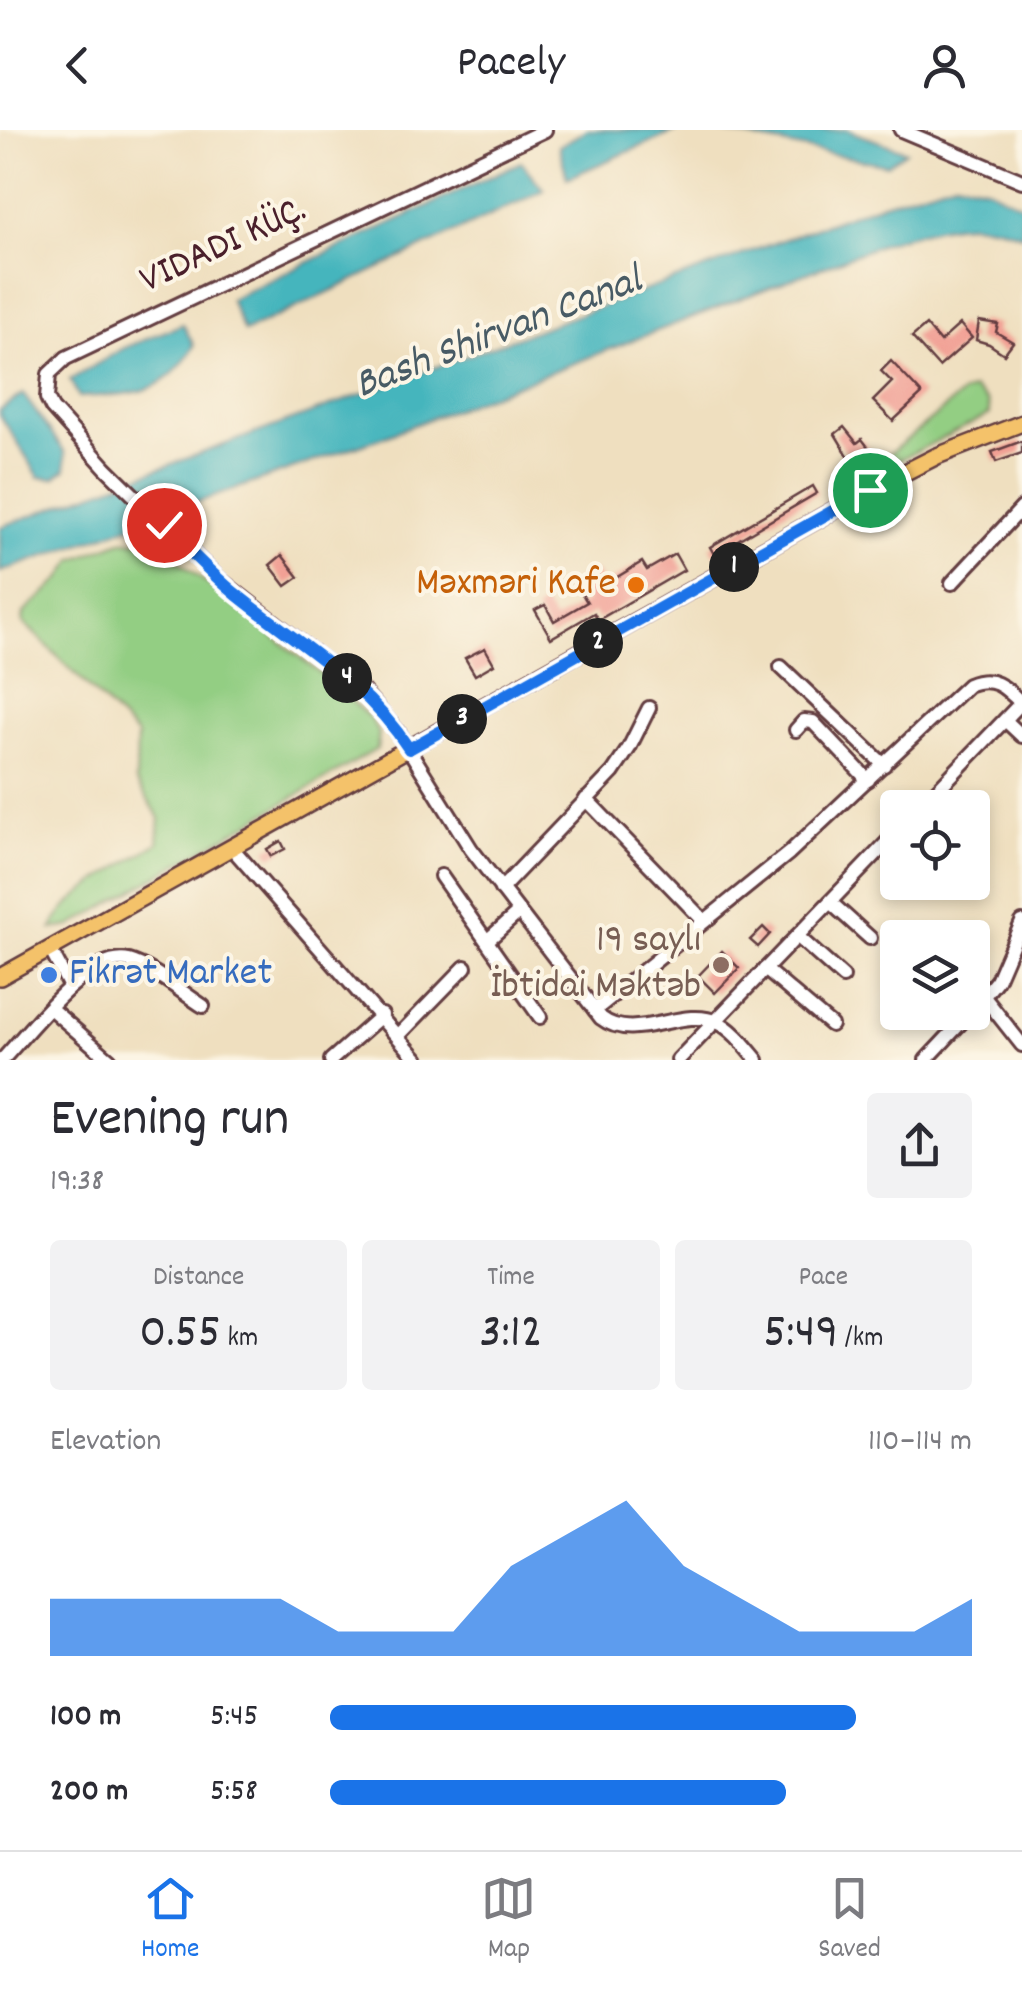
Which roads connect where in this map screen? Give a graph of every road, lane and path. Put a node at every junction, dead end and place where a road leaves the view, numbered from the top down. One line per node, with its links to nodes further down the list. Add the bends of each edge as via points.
1 (545, 130): 13 (street, VIDADI KÜÇ., via 56,364 48,374 46,398 113,474 238,596 363,691)
2 (901, 130): 3 (street)
3 (1022, 181)
4 (1022, 423): 13 (main road, via 900,474)
5 (1022, 508): 6 (street)
6 (952, 583)
7 (781, 667): 14 (street)
8 (1021, 703): 10 (street); 14 (street, via 995,680 968,685)
9 (649, 708): 17 (street, via 630,748)
10 (1005, 720): 12 (street); 16 (street)
11 (796, 730): 15 (street, via 813,722)
12 (1022, 736)
13 (409, 749): 18 (main road); 21 (street)
14 (884, 765): 15 (street)
15 (868, 780): 24 (street)
16 (937, 790)
17 (586, 799): 21 (street); 24 (street)
18 (232, 848): 29 (main road); 40 (street)
19 (880, 852): 22 (street)
20 (441, 876): 28 (street)
21 (501, 889): 23 (street)
22 (830, 902): 26 (street); 27 (street)
23 (518, 912): 28 (street); 39 (street)
24 (704, 921): 39 (street)
25 (1022, 922): 35 (street)
26 (797, 936): 31 (street); 33 (street)
27 (870, 938)
28 (488, 940): 41 (street)
29 (50, 949): 32 (main road); 34 (street)
30 (464, 967): 45 (street)
31 (765, 969): 42 (street); 43 (street)
32 (0, 977)
33 (842, 977)
34 (70, 987): 37 (street, via 108,962 128,961); 38 (street)
35 (990, 989)
36 (990, 1005): 46 (street)
37 (203, 1006)
38 (50, 1008): 47 (street); 48 (street)
39 (595, 1010): 42 (street, via 617,1026)
40 (382, 1016): 45 (street); 49 (street)
41 (540, 1017)
42 (716, 1021): 51 (street); 52 (street)
43 (831, 1026)
44 (955, 1030): 53 (street)
45 (399, 1036): 50 (street)
46 (1022, 1045)
47 (2, 1060)
48 (110, 1060)
49 (331, 1060)
50 (418, 1060)
51 (678, 1060)
52 (757, 1060)
53 (926, 1060)

